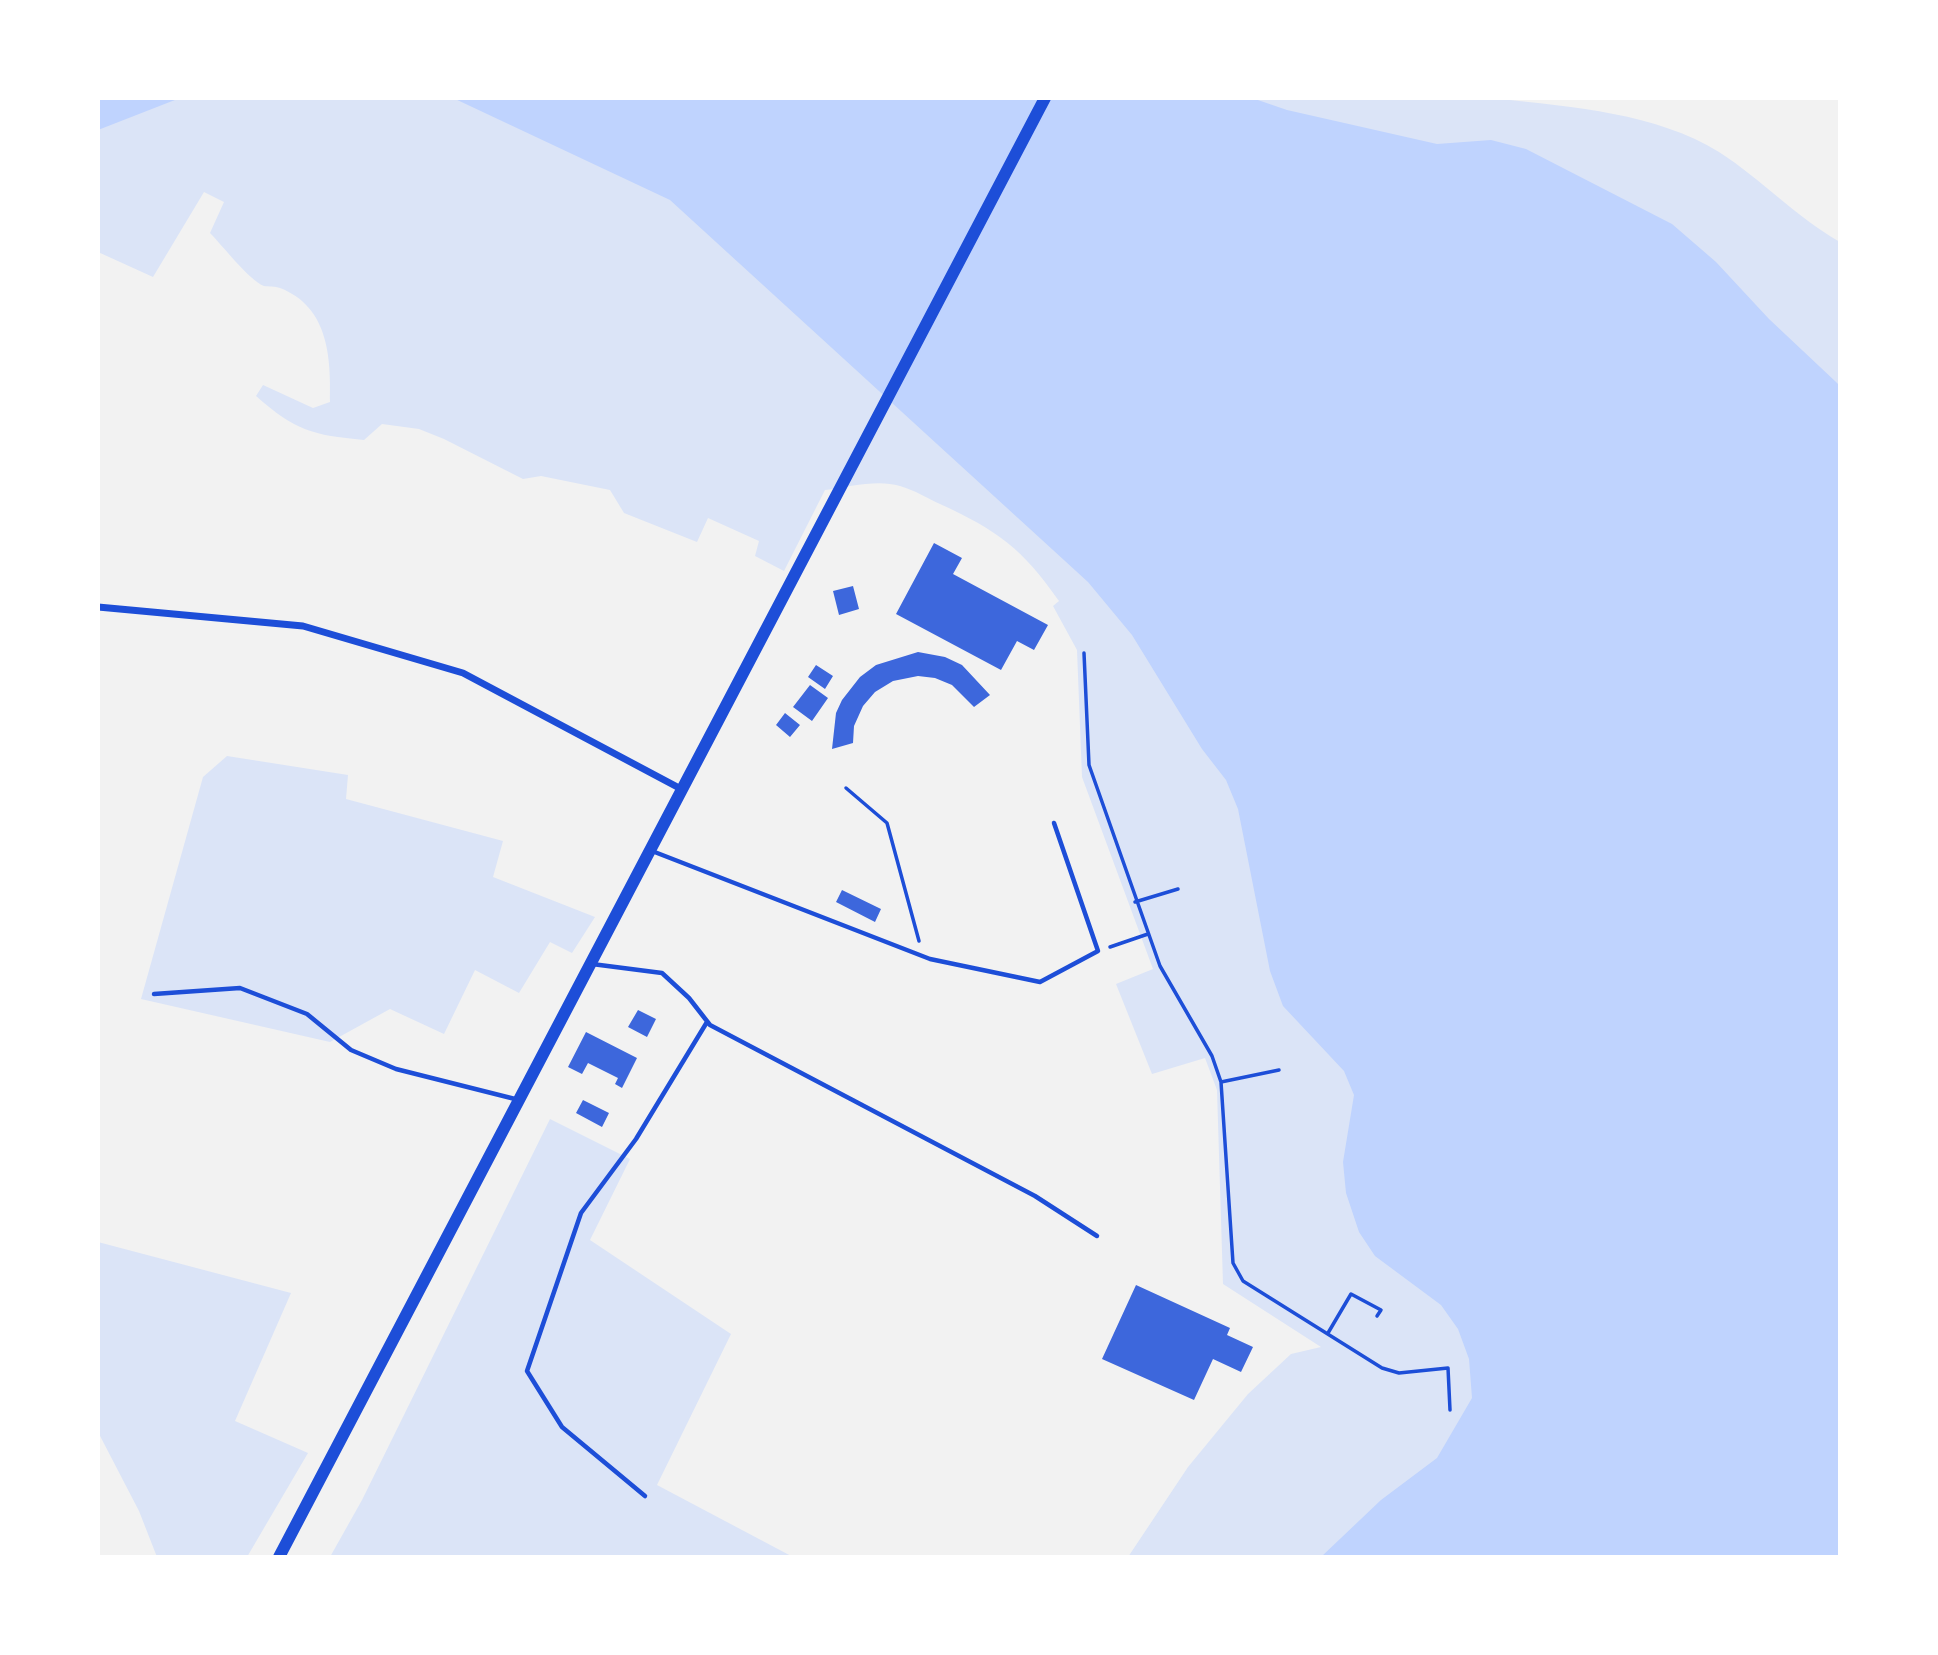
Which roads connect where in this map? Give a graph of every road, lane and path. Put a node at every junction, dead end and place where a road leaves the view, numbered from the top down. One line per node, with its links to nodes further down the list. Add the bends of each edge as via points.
1 (1045, 98): 5 (main road)
2 (98, 607): 5 (street, via 303,626 463,673)
3 (1084, 653): 9 (path, via 1088,765)
4 (846, 788): 12 (path, via 887,823)
5 (683, 790): 7 (main road)
6 (1054, 823): 11 (lane)
7 (651, 850): 12 (lane); 13 (main road)
8 (1178, 889): 9 (path)
9 (1135, 902): 10 (path)
10 (1147, 934): 11 (path); 17 (path, via 1160,966 1212,1056)
11 (1098, 951): 12 (lane, via 1040,982)
12 (924, 957)
13 (591, 964): 15 (lane, via 662,973); 18 (main road)
14 (154, 994): 18 (lane, via 240,988 307,1014 351,1050 396,1069)
15 (707, 1022): 19 (lane, via 1035,1196); 23 (lane, via 636,1139 581,1213 527,1371 562,1427)
16 (1279, 1070): 17 (path)
17 (1221, 1082): 21 (path, via 1233,1263 1243,1281)
18 (520, 1100): 24 (main road)
19 (1097, 1236)
20 (1377, 1316): 21 (path, via 1381,1310 1351,1294)
21 (1328, 1333): 22 (path, via 1382,1368 1399,1373 1448,1368)
22 (1450, 1410)
23 (645, 1496)
24 (279, 1557)

